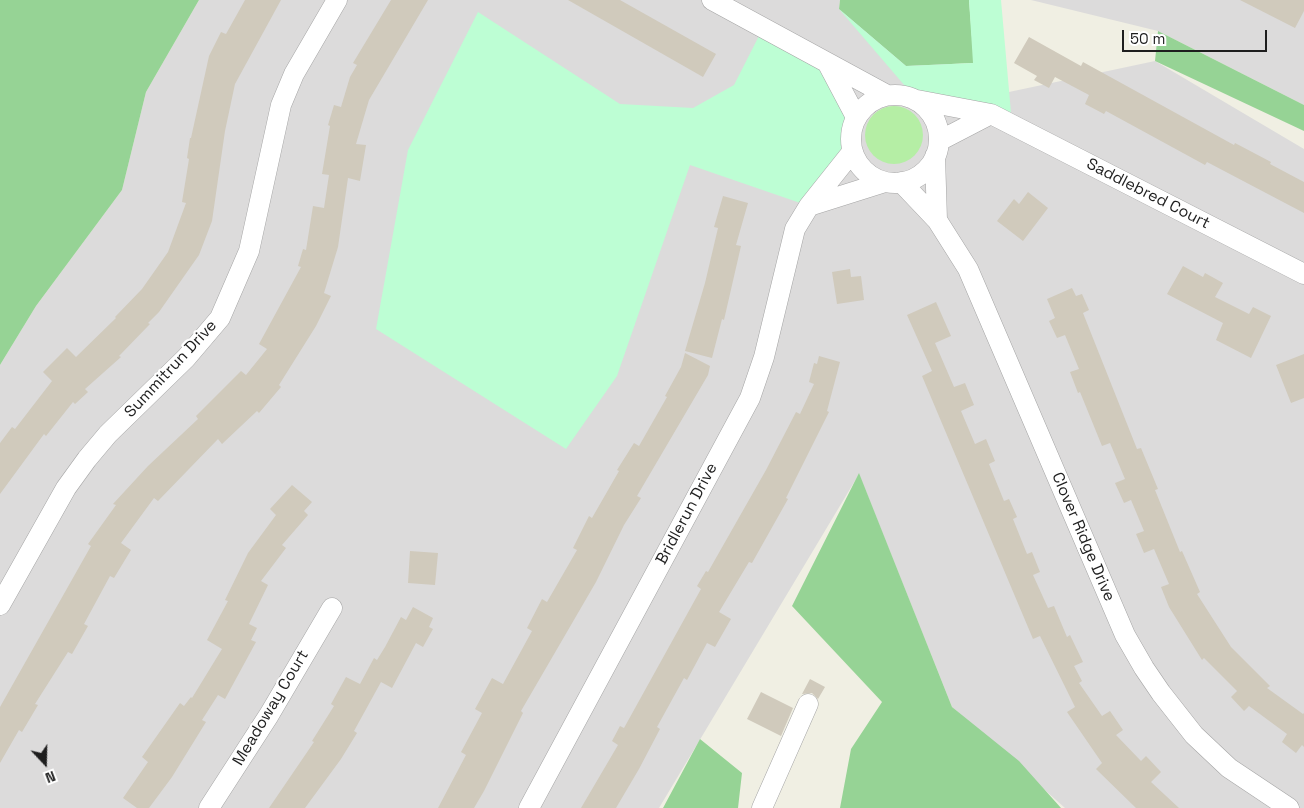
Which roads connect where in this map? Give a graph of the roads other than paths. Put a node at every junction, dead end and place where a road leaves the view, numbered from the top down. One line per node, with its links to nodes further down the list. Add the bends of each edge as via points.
1 (337, 0): 14 (street, Summitrun Drive, via 294,74 281,105 249,251 220,318 186,358 87,458 66,488)
2 (712, 0): 3 (street)
3 (828, 64): 4 (street); 7 (street)
4 (887, 95): 5 (street, via 902,95); 7 (street, via 865,106)
5 (916, 100): 6 (street, Saddlebred Court); 8 (street, Clover Ridge Drive, via 936,123)
6 (991, 114): 8 (street); 13 (street, Saddlebred Court)
7 (856, 118): 9 (street, via 851,132)
8 (937, 148): 10 (street, via 927,168 915,178); 12 (street, Clover Ridge Drive)
9 (852, 152): 10 (street, Clover Ridge Drive, via 871,176); 11 (street, Bridlerun Drive)
10 (893, 182): 11 (street); 12 (street, Clover Ridge Drive)
11 (809, 206): 18 (street, Bridlerun Drive, via 795,229 764,357 750,398)
12 (938, 220): 20 (street, Clover Ridge Drive, via 968,269 1125,634 1144,668 1201,741 1230,768)
13 (1304, 274)
14 (0, 605)
15 (332, 608): 17 (street, Meadoway Court)
16 (808, 704): 19 (street)
17 (209, 808)
18 (529, 808)
19 (762, 808)
20 (1289, 808)

